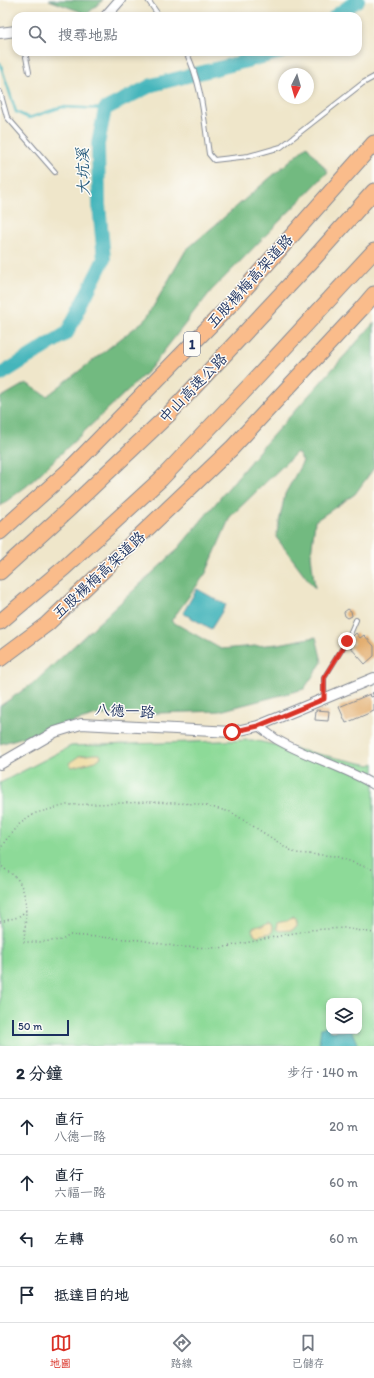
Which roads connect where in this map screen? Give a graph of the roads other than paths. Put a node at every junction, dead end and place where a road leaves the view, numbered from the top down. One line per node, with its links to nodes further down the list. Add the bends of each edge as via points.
1 (120, 0): 3 (street)
2 (148, 0): 4 (lane)
3 (110, 12)
4 (156, 12)
5 (26, 56): 7 (lane)
6 (188, 56): 8 (lane, via 198,83 209,154 214,160 249,156 281,147)
7 (30, 72)
8 (374, 77)
9 (0, 92): 11 (lane, via 7,117)
10 (373, 144): 15 (highway, 五股楊梅高架道路 / 1, via 234,301 69,470)
11 (55, 172)
12 (374, 191): 16 (highway, 中山高速公路 / 1, via 170,413)
13 (374, 251): 18 (highway, via 161,479 64,568)
14 (374, 294): 19 (highway, 五股楊梅高架道路, via 232,448 47,624)
15 (0, 532)
16 (0, 572)
17 (356, 620): 21 (lane, via 347,641 324,678)
18 (0, 622)
19 (0, 659)
20 (374, 678): 21 (street, 八德一路)
21 (324, 699): 22 (street, 八德一路)
22 (258, 726): 23 (street, 八德一路, via 232,732 81,724 55,732); 24 (street, via 276,739)
23 (0, 764)
24 (374, 785)

